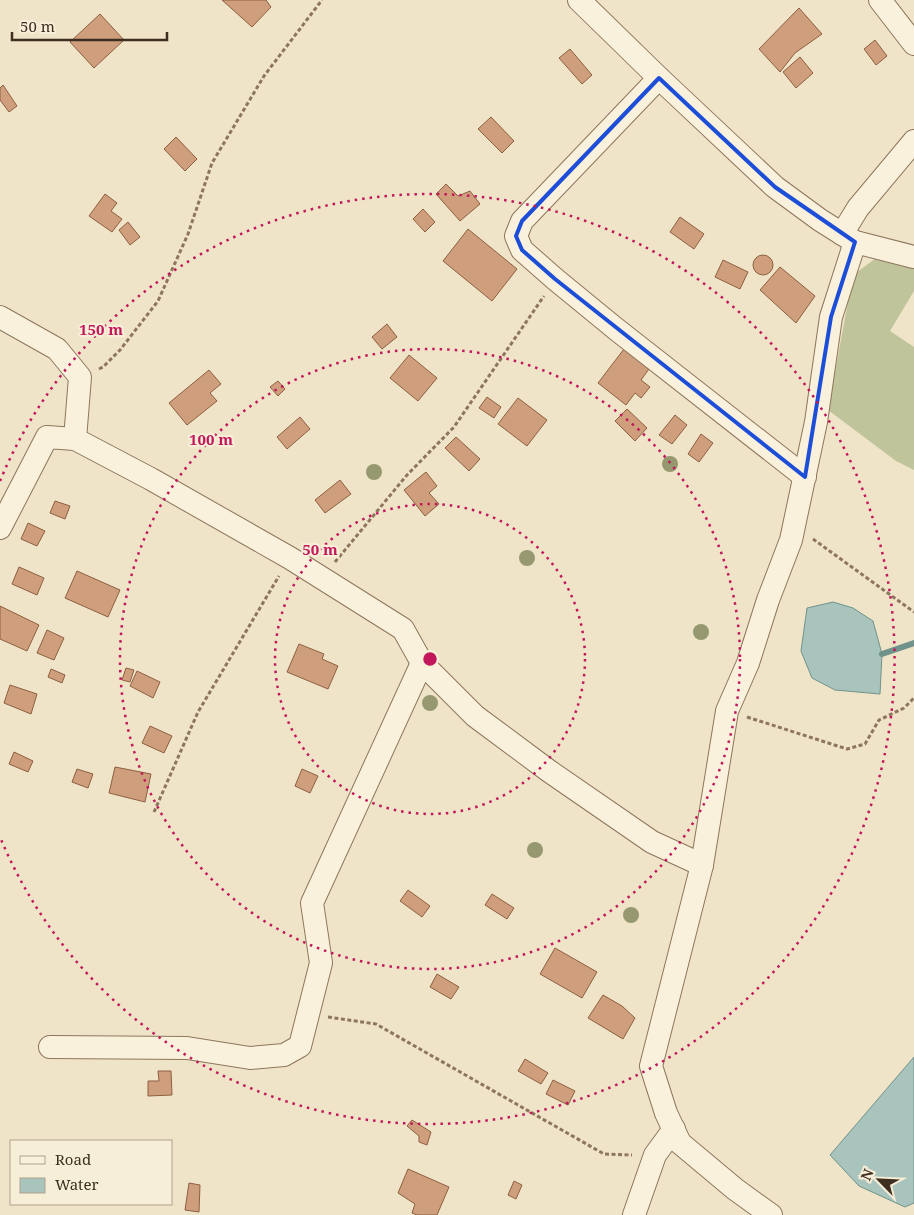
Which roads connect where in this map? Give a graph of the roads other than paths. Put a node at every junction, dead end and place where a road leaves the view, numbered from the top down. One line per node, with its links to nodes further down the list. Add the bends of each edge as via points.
1 (580, 0): 4 (street)
2 (880, 0): 3 (street)
3 (914, 44)
4 (658, 78): 6 (street, via 775,187); 10 (street, via 522,221 516,236 522,250 556,279)
5 (914, 141): 6 (street, via 858,208)
6 (848, 238): 7 (street); 10 (street, via 831,317)
7 (914, 257)
8 (0, 318): 9 (street, via 57,349 80,377)
9 (75, 439): 11 (street, via 47,437); 12 (street, via 290,558 403,629)
10 (805, 477): 13 (street, via 791,540 727,711)
11 (0, 528)
12 (422, 663): 13 (street, via 475,716 549,771 652,842); 14 (street, via 312,904 321,963 300,1046 284,1055 250,1058 186,1048)
13 (702, 865): 15 (street, via 651,1066)
14 (50, 1047)
15 (674, 1129): 16 (street, via 655,1156); 17 (street, via 680,1143)
16 (634, 1215)
17 (771, 1215)

